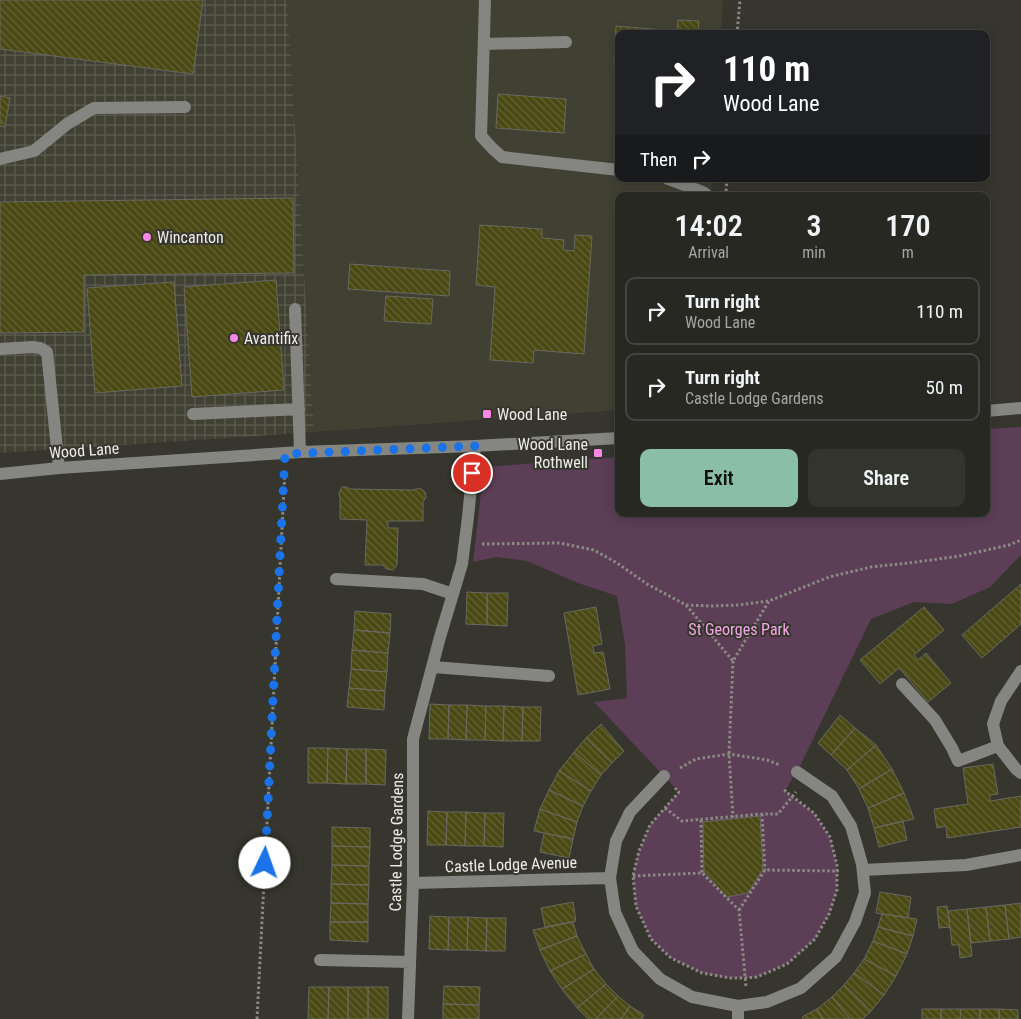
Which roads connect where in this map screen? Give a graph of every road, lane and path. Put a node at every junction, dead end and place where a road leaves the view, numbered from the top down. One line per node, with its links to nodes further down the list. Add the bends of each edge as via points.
1 (485, 0): 5 (street)
2 (740, 0): 3 (path)
3 (737, 30)
4 (566, 42): 5 (street)
5 (484, 44): 8 (street, via 481,136 493,150 502,157)
6 (185, 107): 7 (street, via 94,108 66,124 34,151)
7 (0, 160)
8 (615, 170)
9 (676, 182): 10 (street)
10 (703, 192)
11 (295, 308): 14 (street)
12 (0, 349): 21 (street, via 32,347 47,352)
13 (1021, 408): 15 (street)
14 (299, 409): 16 (street); 19 (street)
15 (990, 411)
16 (193, 414)
17 (615, 438): 18 (street, Wood Lane)
18 (475, 446): 19 (street, Wood Lane); 24 (street, Castle Lodge Gardens)
19 (300, 452): 20 (street, Wood Lane)
20 (285, 454): 21 (street, Wood Lane); 59 (path)
21 (59, 468): 22 (street, Wood Lane)
22 (0, 474)
23 (1021, 540): 27 (path, via 960,556 871,567 829,577)
24 (464, 545): 26 (street, Castle Lodge Gardens); 28 (path, via 559,543 594,550)
25 (336, 579): 26 (street, via 423,584)
26 (453, 594): 30 (street, Castle Lodge Gardens)
27 (769, 600): 28 (path, via 738,605); 29 (path)
28 (686, 605): 29 (path)
29 (733, 661): 35 (path)
30 (432, 667): 32 (street); 53 (street, Castle Lodge Gardens, via 413,739)
31 (1021, 671): 34 (street, via 1001,701 993,724)
32 (549, 676)
33 (902, 684): 34 (street, via 935,720 958,762)
34 (998, 746): 36 (street)
35 (729, 754): 37 (path, via 767,760); 38 (path, via 696,759); 44 (path)
36 (1021, 774)
37 (802, 775): 41 (path); 41 (path, via 784,791); 48 (street, via 832,796 851,826)
38 (664, 776): 40 (street)
39 (673, 786): 42 (path, via 679,792)
40 (646, 794): 42 (path); 52 (street, via 630,812 616,841)
41 (792, 797): 43 (path, via 778,814); 49 (path, via 814,813 830,837)
42 (665, 808): 45 (path, via 682,821); 51 (path, via 650,825)
43 (762, 814): 44 (path); 47 (path)
44 (733, 817): 45 (path)
45 (700, 820): 50 (path)
46 (1021, 855): 48 (street, via 966,865)
47 (765, 870): 49 (path); 54 (path)
48 (863, 870): 49 (path); 58 (street, via 865,893 855,922 836,957 801,988)
49 (838, 871): 57 (path, via 837,890 829,914 815,939 787,964 758,977)
50 (702, 873): 51 (path); 54 (path)
51 (633, 876): 52 (path); 57 (path, via 636,906 651,939 671,958 702,973)
52 (610, 878): 53 (street, Castle Lodge Avenue); 58 (street, via 615,912 633,951 660,979 692,997)
53 (413, 883): 56 (street, Castle Lodge Gardens)
54 (739, 910): 57 (path)
55 (320, 960): 56 (street)
56 (410, 962): 60 (street, Castle Lodge Gardens)
57 (745, 978): 58 (path)
58 (741, 1010)
59 (257, 1019)
60 (408, 1019)

